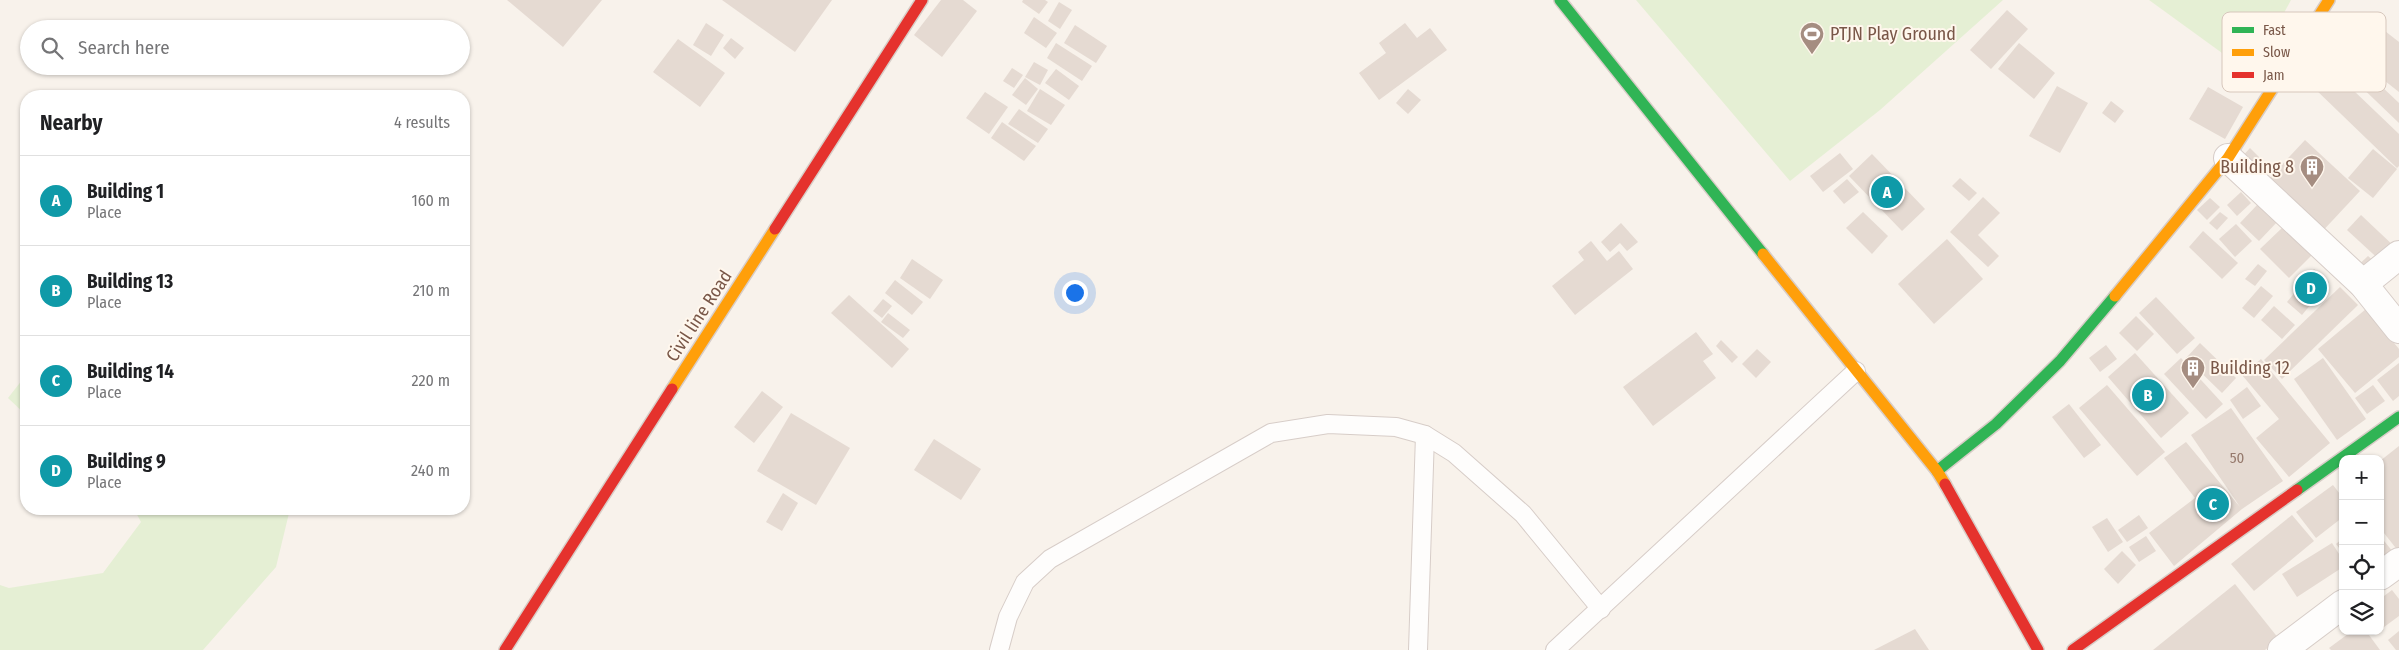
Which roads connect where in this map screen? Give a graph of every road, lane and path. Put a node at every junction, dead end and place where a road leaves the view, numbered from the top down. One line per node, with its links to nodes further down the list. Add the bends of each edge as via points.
1 (922, 0): 18 (street, Civil line Road)
2 (1560, 0): 10 (street)
3 (2329, 0): 4 (street)
4 (2321, 12)
5 (2270, 92): 6 (street)
6 (2228, 158): 8 (street); 13 (street, via 2060,361 1996,424)
7 (2399, 255): 8 (street)
8 (2363, 284): 9 (street)
9 (2399, 329)
10 (1856, 371): 13 (street); 17 (lane)
11 (2399, 416): 23 (street)
12 (1425, 435): 17 (lane, via 1454,453 1523,514); 19 (lane, via 1396,427 1328,424 1271,432 1050,559 1025,582 1008,617); 20 (lane)
13 (1937, 471): 22 (street)
14 (2399, 562): 15 (street)
15 (2384, 573)
16 (2339, 607): 24 (street)
17 (1601, 609): 21 (lane)
18 (505, 650)
19 (999, 650)
20 (1418, 650)
21 (1555, 650)
22 (2038, 650)
23 (2073, 650)
24 (2282, 650)

